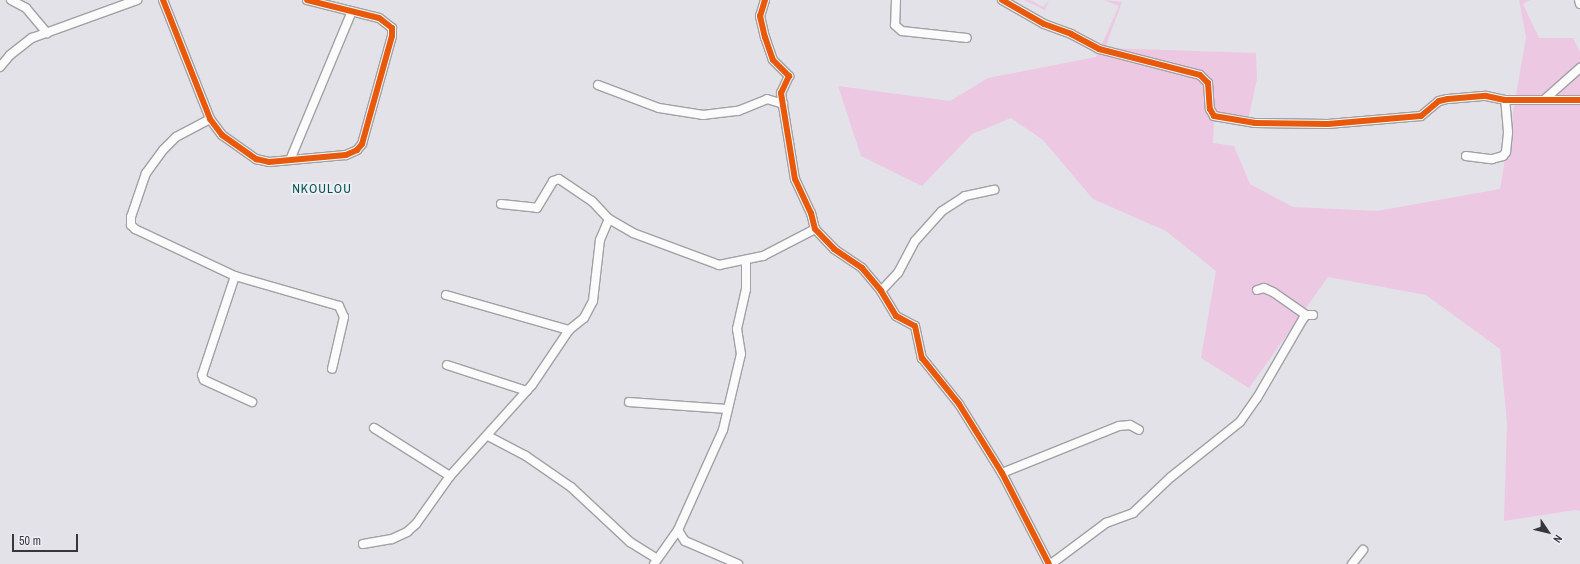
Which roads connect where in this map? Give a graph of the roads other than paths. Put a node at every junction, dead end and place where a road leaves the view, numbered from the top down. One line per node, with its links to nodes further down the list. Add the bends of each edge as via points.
1 (12, 0): 11 (street, via 26,8)
2 (137, 0): 11 (street)
3 (163, 0): 20 (street)
4 (308, 0): 10 (street)
5 (765, 0): 19 (street, via 760,16 765,37 773,60 789,76 781,93)
6 (896, 0): 12 (street, via 896,25 902,32)
7 (1002, 0): 17 (street, via 1044,24 1071,34 1099,49 1204,77 1210,89 1210,109 1214,116 1255,123 1328,124 1421,116 1438,101 1448,99 1486,96)
8 (1578, 0): 9 (street)
9 (1580, 4)
10 (352, 11): 22 (street); 22 (street, via 379,18 392,28 392,36 362,144 357,150 346,155)
11 (47, 32): 13 (street, via 32,38 10,55)
12 (967, 38)
13 (0, 67)
14 (1580, 68): 16 (street)
15 (598, 85): 19 (street, via 659,108 703,115 738,112 767,100)
16 (1545, 99): 17 (street); 18 (street)
17 (1505, 100): 21 (street, via 1508,132 1506,152 1503,156 1492,159)
18 (1580, 100)
19 (783, 104): 26 (street, via 795,179)
20 (210, 119): 22 (street, via 222,135 256,159 270,162); 28 (street, via 176,137 162,150 146,173 131,225)
21 (1466, 156)
22 (290, 160)
23 (994, 190): 29 (street, via 965,196 942,211 915,241 898,273)
24 (501, 204): 25 (street, via 537,208 554,181 559,179 592,201)
25 (609, 219): 27 (street, via 645,238 684,254 698,256 713,264 725,265); 32 (street, via 600,240 592,304 584,318)
26 (815, 229): 27 (street, via 763,256); 29 (street, via 834,248 855,261)
27 (746, 260): 38 (street, via 746,289 737,329 741,354)
28 (235, 276): 34 (street, via 339,306 344,316); 36 (street, via 202,375 204,380)
29 (881, 290): 42 (street, via 891,310 915,326 922,358 959,404)
30 (1257, 290): 49 (street, via 1264,288 1273,292 1309,315 1258,398 1240,422 1171,478 1134,513 1106,523)
31 (446, 295): 32 (street)
32 (569, 330): 35 (street)
33 (447, 365): 35 (street)
34 (332, 370)
35 (527, 391): 41 (street)
36 (252, 402)
37 (629, 402): 38 (street)
38 (727, 410): 44 (street, via 723,430 710,463)
39 (374, 428): 43 (street)
40 (1139, 430): 42 (street, via 1130,425 1119,426)
41 (488, 436): 43 (street); 47 (street, via 526,456 571,487 630,542)
42 (1002, 473): 49 (street)
43 (450, 476): 45 (street, via 407,532 392,540)
44 (678, 530): 47 (street); 48 (street, via 685,541)
45 (363, 544)
46 (1363, 550): 50 (street)
47 (656, 561)
48 (738, 564)
49 (1050, 564)
50 (1352, 564)

